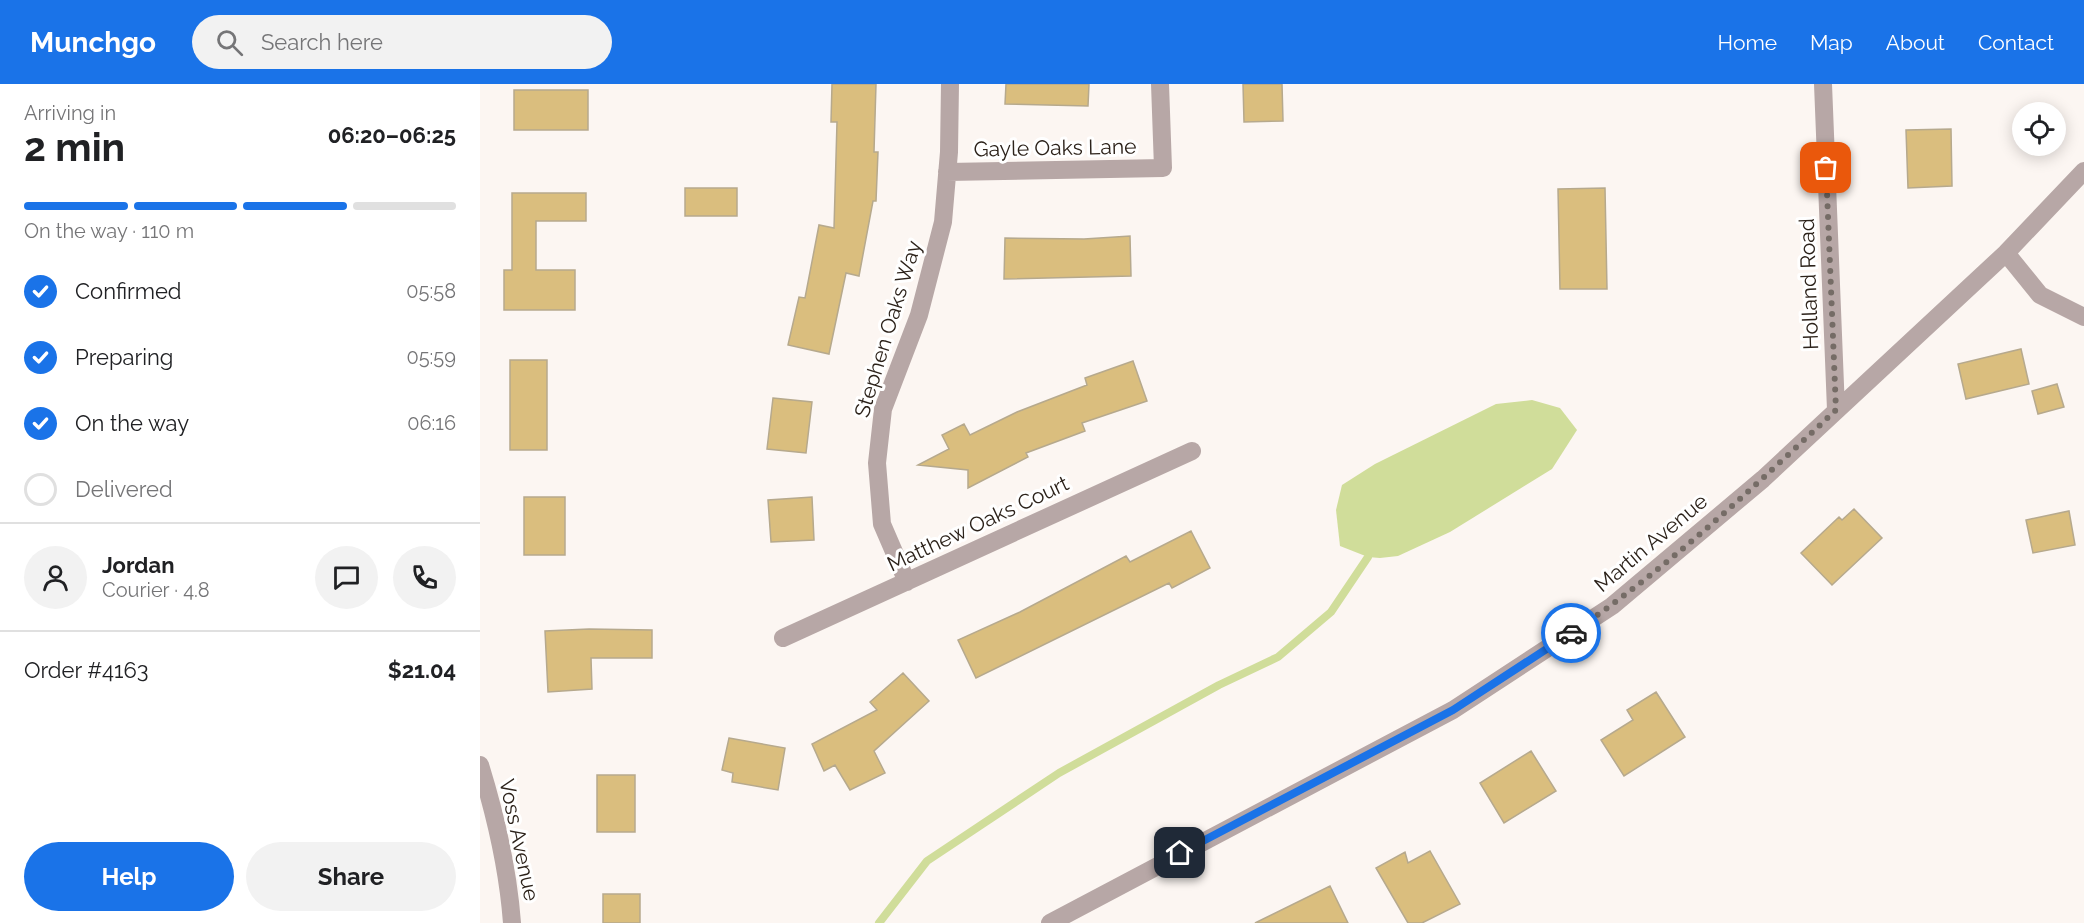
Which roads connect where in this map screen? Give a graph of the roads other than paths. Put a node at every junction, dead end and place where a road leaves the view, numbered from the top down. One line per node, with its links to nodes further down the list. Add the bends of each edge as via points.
1 (950, 84): 5 (street, Stephen Oaks Way)
2 (1160, 84): 5 (street, Gayle Oaks Lane, via 1163,168)
3 (1823, 84): 8 (street, Holland Road)
4 (2084, 171): 6 (street, Martin Avenue)
5 (947, 172): 10 (street, Stephen Oaks Way, via 943,222 919,315 883,409 877,463 882,524)
6 (2006, 253): 7 (street, via 2040,295); 8 (street, Martin Avenue)
7 (2084, 317)
8 (1836, 410): 14 (street, Martin Avenue, via 1764,479 1612,606 1473,697)
9 (1192, 451): 10 (street, Matthew Oaks Court)
10 (907, 582): 11 (street, Matthew Oaks Court)
11 (783, 639)
12 (480, 765): 13 (street, Voss Avenue, via 509,884)
13 (512, 923)
14 (1050, 923)

